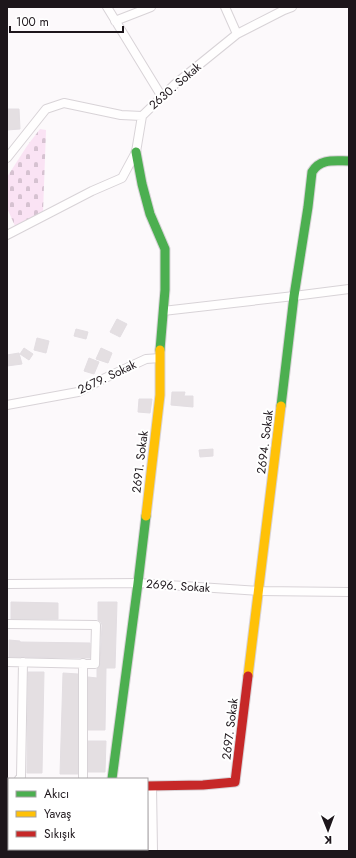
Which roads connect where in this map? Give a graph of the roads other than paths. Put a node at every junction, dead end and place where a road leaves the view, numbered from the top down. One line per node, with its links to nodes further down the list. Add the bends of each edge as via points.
1 (107, 7): 5 (street)
2 (151, 7): 5 (street)
3 (225, 7): 6 (street)
4 (292, 7): 6 (street, 2630. Sokak)
5 (115, 21): 7 (street)
6 (237, 34): 7 (street, 2630. Sokak)
7 (162, 97): 8 (street, 2630. Sokak)
8 (142, 116): 9 (street, 2630. Sokak); 10 (street, via 121,115 64,104 46,109)
9 (136, 152): 12 (street, 2630. Sokak, via 122,178); 15 (street, 2691. Sokak, via 150,214 165,249)
10 (7, 158)
11 (349, 161): 14 (street, 2694. Sokak, via 319,163 313,168)
12 (7, 235)
13 (349, 289): 14 (street)
14 (294, 296): 15 (street); 20 (street, 2694. Sokak)
15 (163, 311): 16 (street, 2691. Sokak)
16 (160, 358): 17 (street, 2679. Sokak, via 146,359 78,392); 18 (street, 2691. Sokak, via 160,395)
17 (7, 405)
18 (138, 583): 19 (street, 2696. Sokak); 20 (street, 2696. Sokak); 28 (street, 2691. Sokak)
19 (7, 584)
20 (259, 591): 21 (street, 2696. Sokak); 29 (street, 2697. Sokak, via 235,782)
21 (349, 592)
22 (7, 624): 25 (street, via 96,625 95,664)
23 (7, 662): 24 (street)
24 (23, 662): 25 (street); 27 (street)
25 (83, 664): 26 (street)
26 (83, 777)
27 (20, 778)
28 (112, 778)
29 (150, 786): 30 (street)
30 (153, 851)

